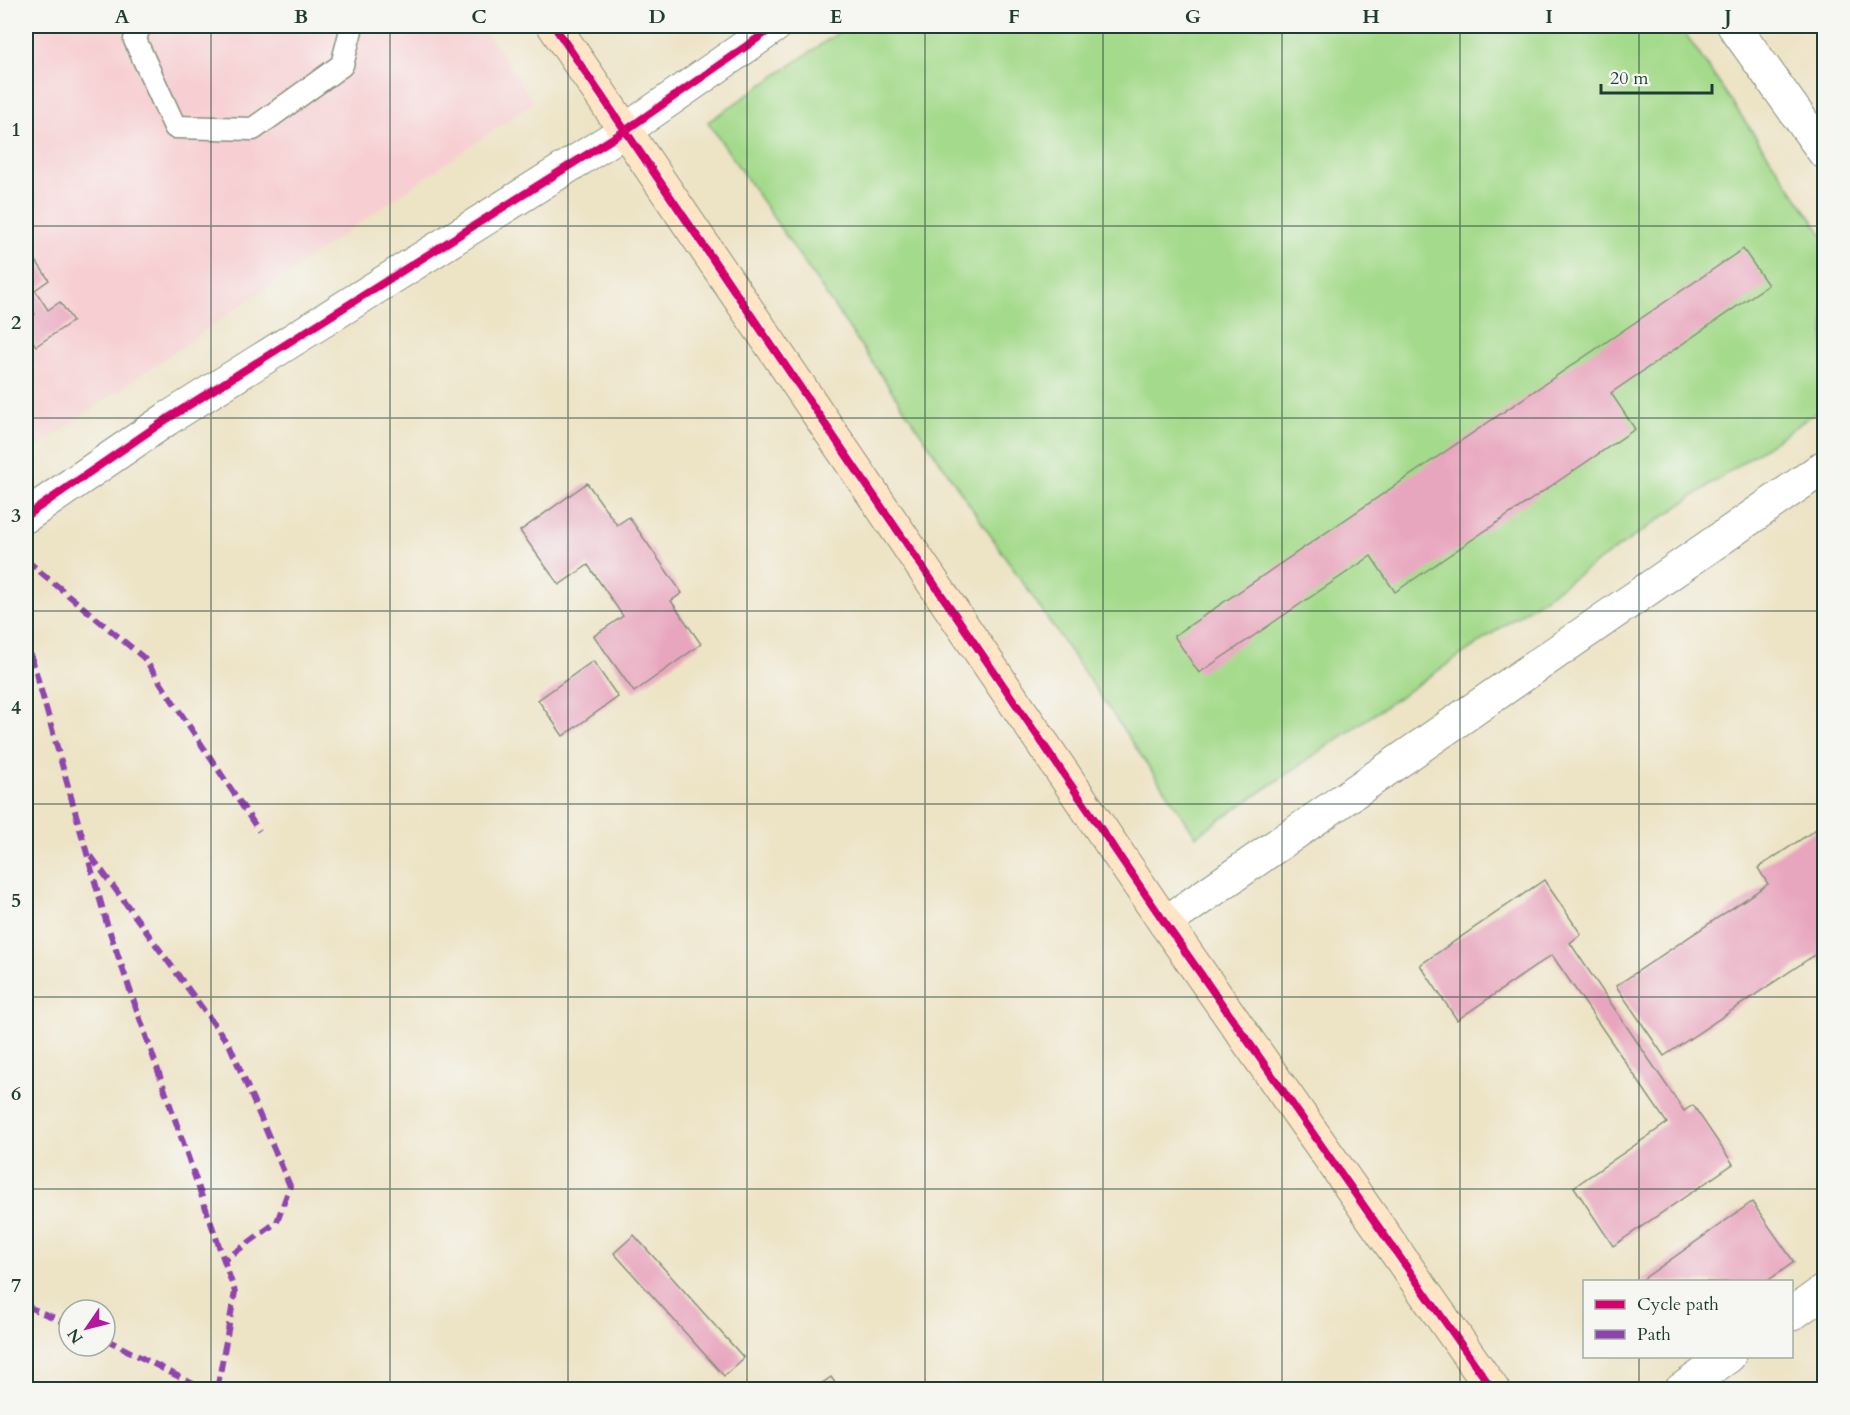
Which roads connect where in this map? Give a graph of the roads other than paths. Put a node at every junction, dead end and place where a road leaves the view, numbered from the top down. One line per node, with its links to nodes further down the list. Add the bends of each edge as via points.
1 (139, 26): 2 (lane, via 135,40 175,127 253,129 342,65)
2 (352, 26)
3 (554, 26): 6 (street)
4 (775, 26): 6 (street)
5 (1734, 26): 7 (street)
6 (626, 130): 9 (street, via 167,419); 10 (street)
7 (1824, 152)
8 (1824, 467): 10 (street)
9 (26, 516)
10 (1165, 923): 14 (street)
11 (1824, 1291): 12 (street)
12 (1793, 1313)
13 (1727, 1358): 15 (street)
14 (1493, 1389)
15 (1681, 1389)

